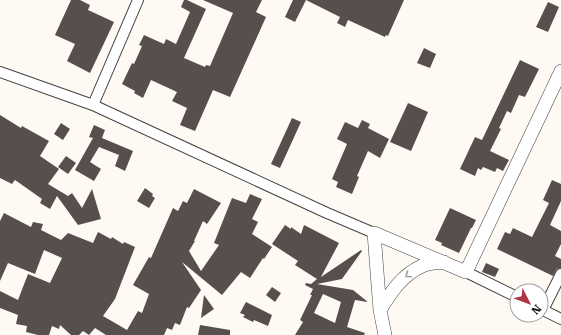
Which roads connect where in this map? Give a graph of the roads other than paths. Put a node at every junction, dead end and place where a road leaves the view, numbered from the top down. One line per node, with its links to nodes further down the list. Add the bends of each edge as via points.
1 (138, 0): 4 (street)
2 (561, 71): 7 (street)
3 (0, 72): 4 (street)
4 (93, 105): 5 (street)
5 (374, 233): 6 (street); 11 (street)
6 (444, 262): 7 (street); 11 (street, one-way to 11, via 423,266 405,276 392,290)
7 (466, 272): 9 (street)
8 (561, 274): 10 (street)
9 (509, 293)
10 (549, 297)
11 (380, 310): 14 (street)
12 (549, 313): 13 (street)
13 (561, 319)
14 (384, 335)

